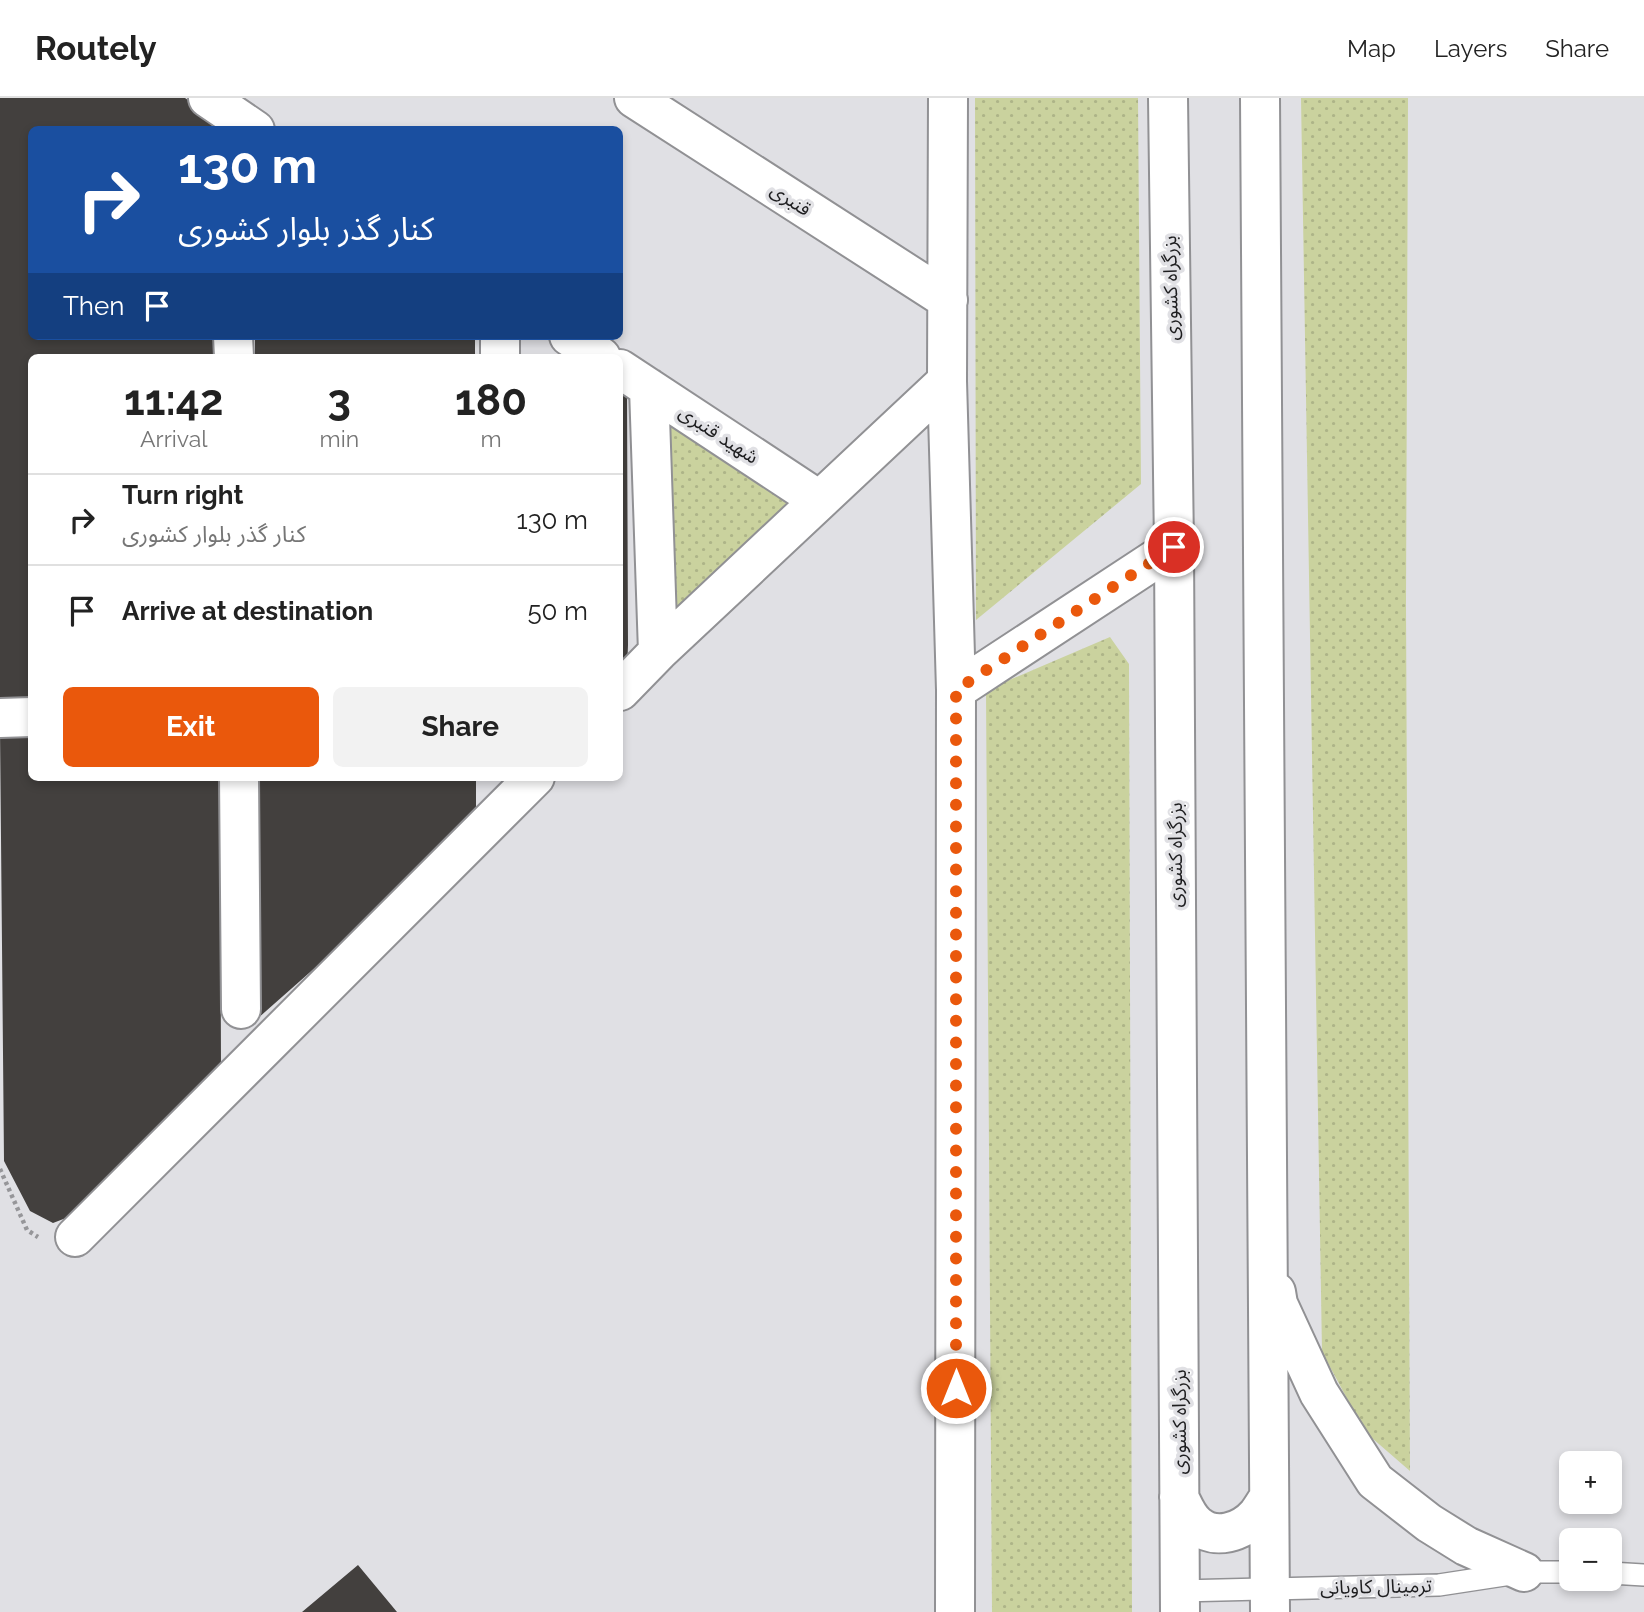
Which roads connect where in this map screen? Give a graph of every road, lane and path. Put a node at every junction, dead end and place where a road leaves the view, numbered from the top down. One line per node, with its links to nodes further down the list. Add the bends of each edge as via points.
1 (634, 98): 5 (main road, قنبری)
2 (948, 98): 5 (main road)
3 (1168, 98): 11 (main road, بزرگراه کشوری)
4 (1260, 98): 22 (main road)
5 (948, 300): 9 (main road)
6 (575, 340): 7 (main road)
7 (596, 354)
8 (634, 379): 10 (main road, شهید قنبری); 12 (main road)
9 (947, 381): 10 (main road); 14 (main road)
10 (819, 500): 12 (main road)
11 (1174, 547): 14 (main road); 24 (main road, بزرگراه کشوری)
12 (658, 652): 13 (main road)
13 (623, 688)
14 (956, 690): 32 (main road)
15 (28, 717): 16 (main road)
16 (0, 718)
17 (239, 781): 20 (main road)
18 (528, 781): 19 (main road)
19 (507, 792): 23 (main road)
20 (241, 1009)
21 (0, 1169): 23 (path, via 27,1230 48,1244)
22 (1267, 1229): 25 (main road); 26 (main road, via 1278,1304 1319,1393 1375,1480 1457,1540)
23 (75, 1237)
24 (1179, 1497): 25 (main road, via 1198,1527 1214,1533 1244,1527); 31 (main road, بزرگراه کشوری)
25 (1269, 1497): 30 (main road)
26 (1524, 1572): 27 (lane, ترمینال کاویانی); 30 (lane, ترمینال کاویانی)
27 (1559, 1573)
28 (1622, 1573): 29 (lane)
29 (1640, 1573)
30 (1270, 1600): 31 (lane, ترمینال کاویانی)
31 (1180, 1601)
32 (956, 1612)

